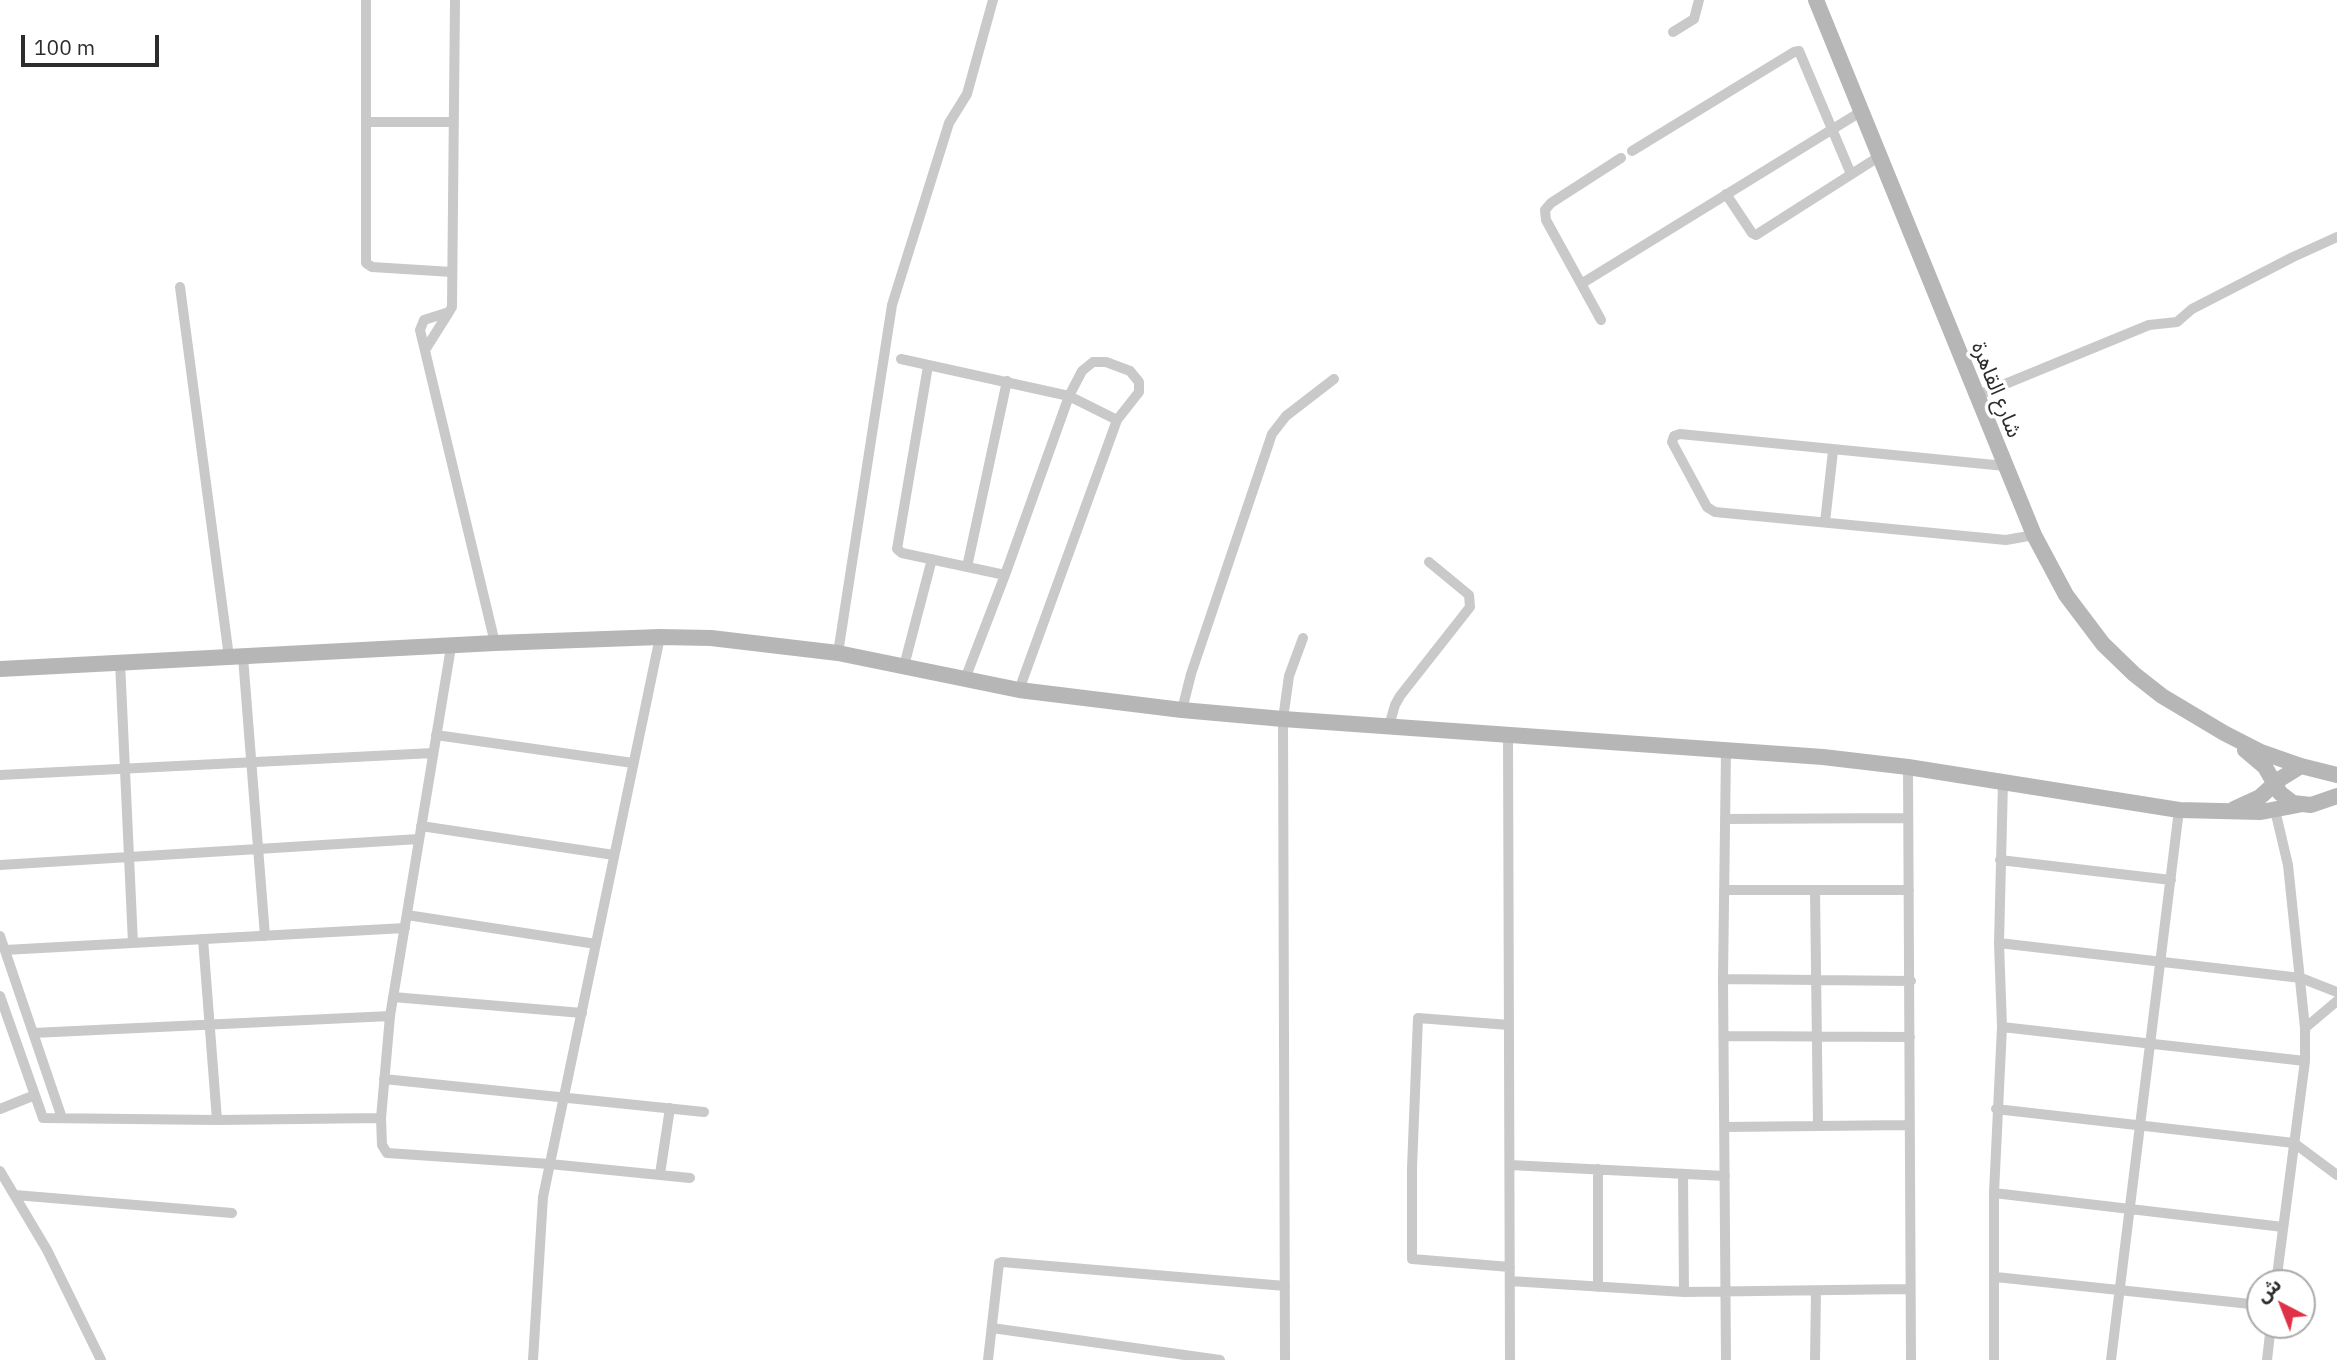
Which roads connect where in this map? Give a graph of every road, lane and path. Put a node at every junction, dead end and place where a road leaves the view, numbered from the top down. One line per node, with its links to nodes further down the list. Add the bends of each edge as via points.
1 (366, 0): 8 (street)
2 (455, 0): 9 (street)
3 (993, 0): 42 (street, via 967,94 948,122 889,317)
4 (1699, 0): 6 (street, via 1694,19)
5 (1816, 0): 7 (main road, شارع القاهرة)
6 (1673, 32)
7 (1862, 111): 10 (street); 12 (main road, شارع القاهرة)
8 (366, 122): 9 (street); 17 (street, via 366,262 372,267)
9 (454, 122): 17 (street)
10 (1833, 129): 11 (street, via 1802,55 1796,51); 14 (street); 15 (street)
11 (1632, 151)
12 (1880, 156): 14 (street); 28 (main road, شارع القاهرة)
13 (1621, 158): 18 (street, via 1545,210)
14 (1851, 174): 15 (street, via 1756,235)
15 (1726, 194): 18 (street)
16 (2337, 237): 28 (street, via 2192,309 2177,322 2149,325)
17 (452, 272): 20 (street)
18 (1581, 284): 21 (street)
19 (180, 287): 43 (street)
20 (449, 312): 22 (street); 22 (street, via 421,322)
21 (1601, 320)
22 (425, 350): 40 (street)
23 (901, 359): 24 (street)
24 (928, 366): 26 (street); 34 (street, via 897,549)
25 (1334, 379): 49 (street, via 1286,416 1272,434)
26 (1007, 381): 27 (street); 36 (street)
27 (1069, 396): 29 (street); 29 (street, via 1082,371 1093,362 1130,371 1139,382 1139,393); 37 (street)
28 (1976, 396): 31 (main road, شارع القاهرة)
29 (1117, 420): 48 (street)
30 (1833, 450): 31 (street); 32 (street); 32 (street, via 1680,434 1672,442 1711,510)
31 (2005, 466): 33 (main road, شارع القاهرة)
32 (1825, 522): 33 (street, via 2006,540)
33 (2034, 535): 52 (main road, شارع القاهرة, via 2066,595 2103,644 2154,691)
34 (932, 559): 36 (street); 45 (street)
35 (1429, 562): 51 (street, via 1469,595 1470,607 1400,696)
36 (967, 567): 37 (street)
37 (1005, 575): 47 (street)
38 (660, 637): 40 (main road); 42 (main road, via 733,640); 58 (street)
39 (1303, 638): 50 (street, via 1289,676)
40 (495, 643): 41 (main road)
41 (451, 647): 43 (main road); 53 (street)
42 (838, 653): 45 (main road)
43 (236, 657): 44 (main road); 57 (street)
44 (120, 662): 46 (main road); 61 (street)
45 (904, 666): 47 (main road)
46 (0, 669)
47 (965, 679): 48 (main road)
48 (1019, 690): 49 (main road)
49 (1182, 710): 50 (main road)
50 (1283, 719): 51 (main road); 147 (street)
51 (1389, 726): 54 (main road)
52 (2224, 733): 60 (main road, شارع القاهرة); 65 (main road, شارع القاهرة, via 2260,763)
53 (436, 735): 56 (street); 58 (street)
54 (1508, 735): 55 (main road); 105 (street)
55 (1726, 751): 59 (main road); 72 (street)
56 (433, 753): 57 (street); 73 (street)
57 (251, 762): 61 (street); 75 (street)
58 (633, 762): 76 (street)
59 (1908, 767): 64 (main road); 71 (street)
60 (2307, 768): 63 (main road, شارع القاهرة); 65 (main road); 67 (main road, via 2320,777 2322,790 2318,799)
61 (123, 769): 62 (street); 77 (street)
62 (0, 775)
63 (2337, 775)
64 (2003, 782): 68 (main road); 78 (street)
65 (2274, 784): 67 (main road, شارع القاهرة, via 2284,797); 70 (main road, via 2251,802)
66 (2337, 796): 67 (main road)
67 (2304, 805): 69 (main road)
68 (2179, 810): 70 (main road); 80 (street)
69 (2275, 810): 70 (main road); 94 (street, via 2288,865)
70 (2224, 811)
71 (1908, 818): 72 (street); 83 (street)
72 (1725, 819): 81 (street)
73 (421, 826): 74 (street); 76 (street)
74 (419, 839): 75 (street); 84 (street)
75 (257, 849): 77 (street); 87 (street)
76 (614, 855): 91 (street)
77 (129, 857): 79 (street); 89 (street)
78 (2000, 860): 80 (street); 90 (street)
79 (0, 865)
80 (2171, 880): 93 (street)
81 (1724, 890): 82 (street); 95 (street)
82 (1815, 890): 83 (street); 96 (street)
83 (1909, 890): 97 (street)
84 (407, 915): 85 (street); 91 (street)
85 (405, 928): 87 (street); 100 (street)
86 (0, 936): 92 (street)
87 (265, 936): 88 (street)
88 (203, 939): 89 (street); 104 (street)
89 (133, 943): 92 (street)
90 (1999, 943): 93 (street); 106 (street)
91 (596, 944): 102 (street)
92 (5, 950): 108 (street)
93 (2160, 962): 94 (street); 112 (street)
94 (2301, 978): 98 (street); 107 (street)
95 (1723, 979): 96 (street); 109 (street)
96 (1815, 980): 97 (street); 110 (street)
97 (1910, 981): 111 (street)
98 (2334, 989)
99 (0, 996): 115 (street)
100 (393, 997): 102 (street); 103 (street)
101 (2337, 1001): 107 (street)
102 (582, 1013): 116 (street)
103 (390, 1016): 104 (street); 114 (street)
104 (209, 1025): 108 (street); 123 (street)
105 (1509, 1025): 130 (street); 143 (street, via 1418,1018 1412,1259)
106 (2001, 1027): 112 (street); 119 (street)
107 (2305, 1028): 113 (street)
108 (33, 1034): 121 (street)
109 (1724, 1035): 110 (street); 127 (street)
110 (1816, 1036): 111 (street); 125 (street)
111 (1910, 1037): 124 (street)
112 (2151, 1044): 113 (street); 126 (street)
113 (2305, 1061): 128 (street)
114 (384, 1080): 116 (street); 122 (street)
115 (35, 1096): 118 (street); 121 (street, via 43,1118)
116 (564, 1098): 117 (street); 129 (street)
117 (670, 1108): 120 (street); 133 (street)
118 (0, 1109)
119 (1996, 1110): 126 (street); 138 (street)
120 (704, 1112)
121 (62, 1118): 123 (street)
122 (382, 1118): 123 (street); 129 (street, via 382,1145 387,1153)
123 (217, 1120)
124 (1910, 1125): 125 (street); 149 (street)
125 (1818, 1126): 127 (street)
126 (2140, 1126): 128 (street); 140 (street)
127 (1725, 1127): 136 (street)
128 (2294, 1143): 135 (street); 142 (street)
129 (550, 1164): 133 (street); 158 (street, via 542,1203)
130 (1510, 1165): 131 (street); 143 (street)
131 (1598, 1169): 134 (street); 148 (street)
132 (0, 1171): 139 (street)
133 (660, 1174): 137 (street)
134 (1683, 1175): 136 (street); 152 (street)
135 (2337, 1175)
136 (1725, 1176): 153 (street)
137 (690, 1178)
138 (1994, 1193): 140 (street); 145 (street)
139 (15, 1195): 141 (street); 157 (street)
140 (2130, 1209): 142 (street); 150 (street)
141 (232, 1213)
142 (2283, 1227): 144 (street)
143 (1510, 1267): 146 (street)
144 (2278, 1269)
145 (1996, 1277): 150 (street); 166 (street)
146 (1510, 1281): 148 (street); 162 (street)
147 (1284, 1286): 155 (street, via 1005,1261 999,1264); 161 (street)
148 (1598, 1287): 152 (street)
149 (1909, 1289): 151 (street); 165 (street)
150 (2120, 1290): 154 (street); 168 (street)
151 (1816, 1291): 153 (street); 164 (street)
152 (1684, 1292): 153 (street)
153 (1725, 1293): 163 (street)
154 (2246, 1304)
155 (992, 1328): 159 (street); 160 (street)
156 (2269, 1339): 169 (street)
157 (101, 1360)
158 (533, 1360)
159 (988, 1360)
160 (1220, 1360)
161 (1284, 1360)
162 (1510, 1360)
163 (1726, 1360)
164 (1815, 1360)
165 (1911, 1360)
166 (1994, 1360): 167 (street)
167 (2000, 1360)
168 (2111, 1360)
169 (2267, 1360)

